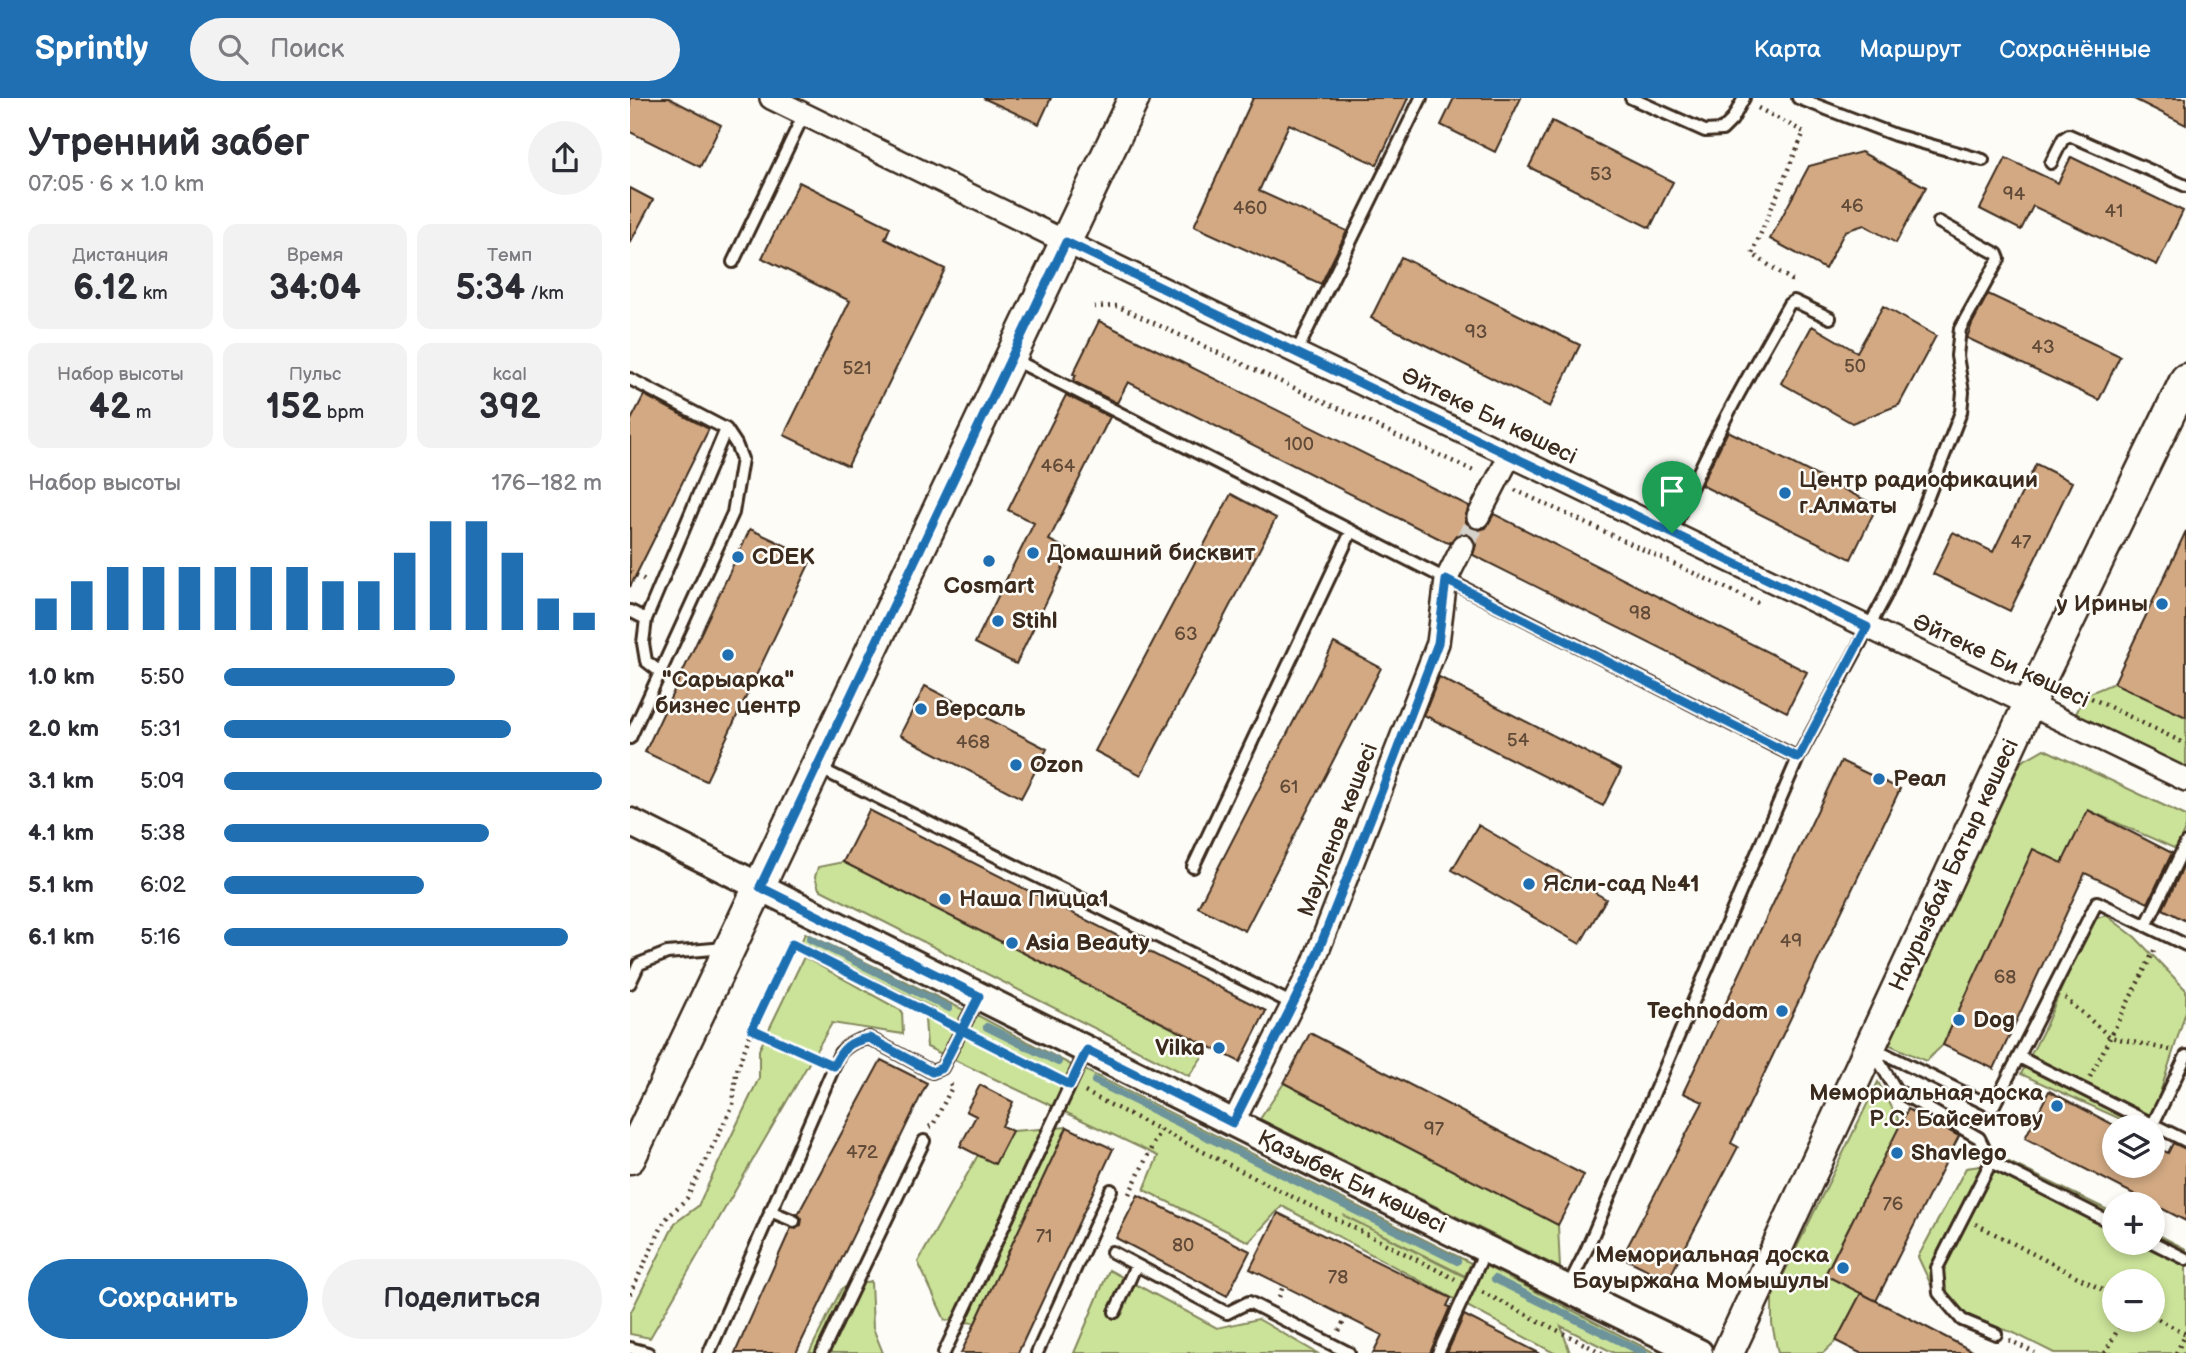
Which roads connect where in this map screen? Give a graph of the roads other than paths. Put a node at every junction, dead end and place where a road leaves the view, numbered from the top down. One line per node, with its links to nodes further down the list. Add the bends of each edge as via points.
1 (771, 98): 7 (street, Әйтеке Би көшесі)
2 (1134, 98): 12 (main road)
3 (1421, 98): 15 (lane)
4 (1630, 98): 6 (lane, via 1705,131 1722,130)
5 (1798, 98): 8 (lane, via 1895,135)
6 (1743, 99)
7 (804, 114): 12 (street, Әйтеке Би көшесі); 13 (lane)
8 (1983, 160)
9 (2050, 163): 10 (lane, via 2069,135)
10 (2186, 186)
11 (1939, 222): 28 (lane, via 1999,259 1959,329 1961,412 1896,572)
12 (1066, 242): 15 (street, Әйтеке Би көшесі); 16 (main road)
13 (733, 262)
14 (1830, 318): 23 (lane, via 1794,300 1789,304 1720,427)
15 (1296, 353): 20 (street, Әйтеке Би көшесі)
16 (1010, 358): 22 (lane); 33 (main road)
17 (630, 379): 19 (lane)
18 (2186, 379): 30 (main road, Наурызбай Батыр көшесі)
19 (726, 429): 27 (lane); 29 (lane, via 742,459 733,513)
20 (1510, 455): 21 (street); 23 (street, Әйтеке Би көшесі)
21 (1478, 517)
22 (1351, 532): 25 (lane); 37 (lane)
23 (1672, 533): 28 (street, Әйтеке Би көшесі)
24 (1463, 546): 25 (street, Мәуленов көшесі)
25 (1446, 580): 32 (lane); 44 (street, Мәуленов көшесі, via 1438,643 1313,964)
26 (630, 611): 27 (lane)
27 (646, 619): 29 (lane, via 646,661)
28 (1867, 627): 30 (street, Әйтеке Би көшесі); 32 (lane)
29 (660, 672): 31 (lane)
30 (2029, 704): 34 (street, Әйтеке Би көшесі); 45 (main road, Наурызбай Батыр көшесі)
31 (630, 738)
32 (1798, 758): 66 (lane)
33 (817, 767): 38 (main road); 44 (lane)
34 (2186, 780)
35 (630, 822): 38 (street, Қазыбек Би көшесі)
36 (2186, 843): 39 (lane)
37 (1193, 867)
38 (760, 887): 41 (main road); 43 (street, Қазыбек Би көшесі)
39 (2146, 926): 40 (lane); 47 (lane, via 2097,902)
40 (2186, 946)
41 (731, 947): 42 (lane, via 667,953 639,964); 55 (main road)
42 (630, 984)
43 (979, 996): 46 (street, Қазыбек Би көшесі); 58 (lane, via 942,1068 932,1072 869,1038 847,1045)
44 (1293, 1004): 51 (street, Мәуленов көшесі)
45 (1871, 1047): 47 (lane, via 1993,1107); 56 (lane, via 1896,1090 1979,1138); 78 (main road, Наурызбай Батыр көшесі)
46 (1087, 1050): 51 (street, Қазыбек Би көшесі); 73 (lane)
47 (2019, 1056): 49 (lane)
48 (2186, 1056): 50 (lane)
49 (2135, 1115)
50 (2157, 1115)
51 (1233, 1123): 62 (street, Қазыбек Би көшесі)
52 (2165, 1130): 54 (lane)
53 (924, 1141): 72 (lane)
54 (2186, 1141)
55 (630, 1158)
56 (1991, 1162): 59 (lane); 68 (lane, via 1937,1268 1939,1293 1962,1320)
57 (1111, 1190): 74 (lane)
58 (770, 1212): 60 (lane); 71 (lane)
59 (2102, 1218)
60 (794, 1221)
61 (2165, 1248): 64 (lane)
62 (1486, 1249): 66 (street, Қазыбек Би көшесі); 76 (lane)
63 (1112, 1252): 65 (lane)
64 (2186, 1259)
65 (1136, 1265): 67 (lane); 75 (lane, via 1227,1313 1249,1302)
66 (1567, 1289): 77 (street, Қазыбек Би көшесі)
67 (1115, 1312)
68 (1996, 1334)
69 (630, 1348): 70 (lane)
70 (648, 1353)
71 (709, 1353)
72 (822, 1353)
73 (944, 1353)
74 (1037, 1353)
75 (1349, 1353)
76 (1438, 1353)
77 (1699, 1353)
78 (1728, 1353)

